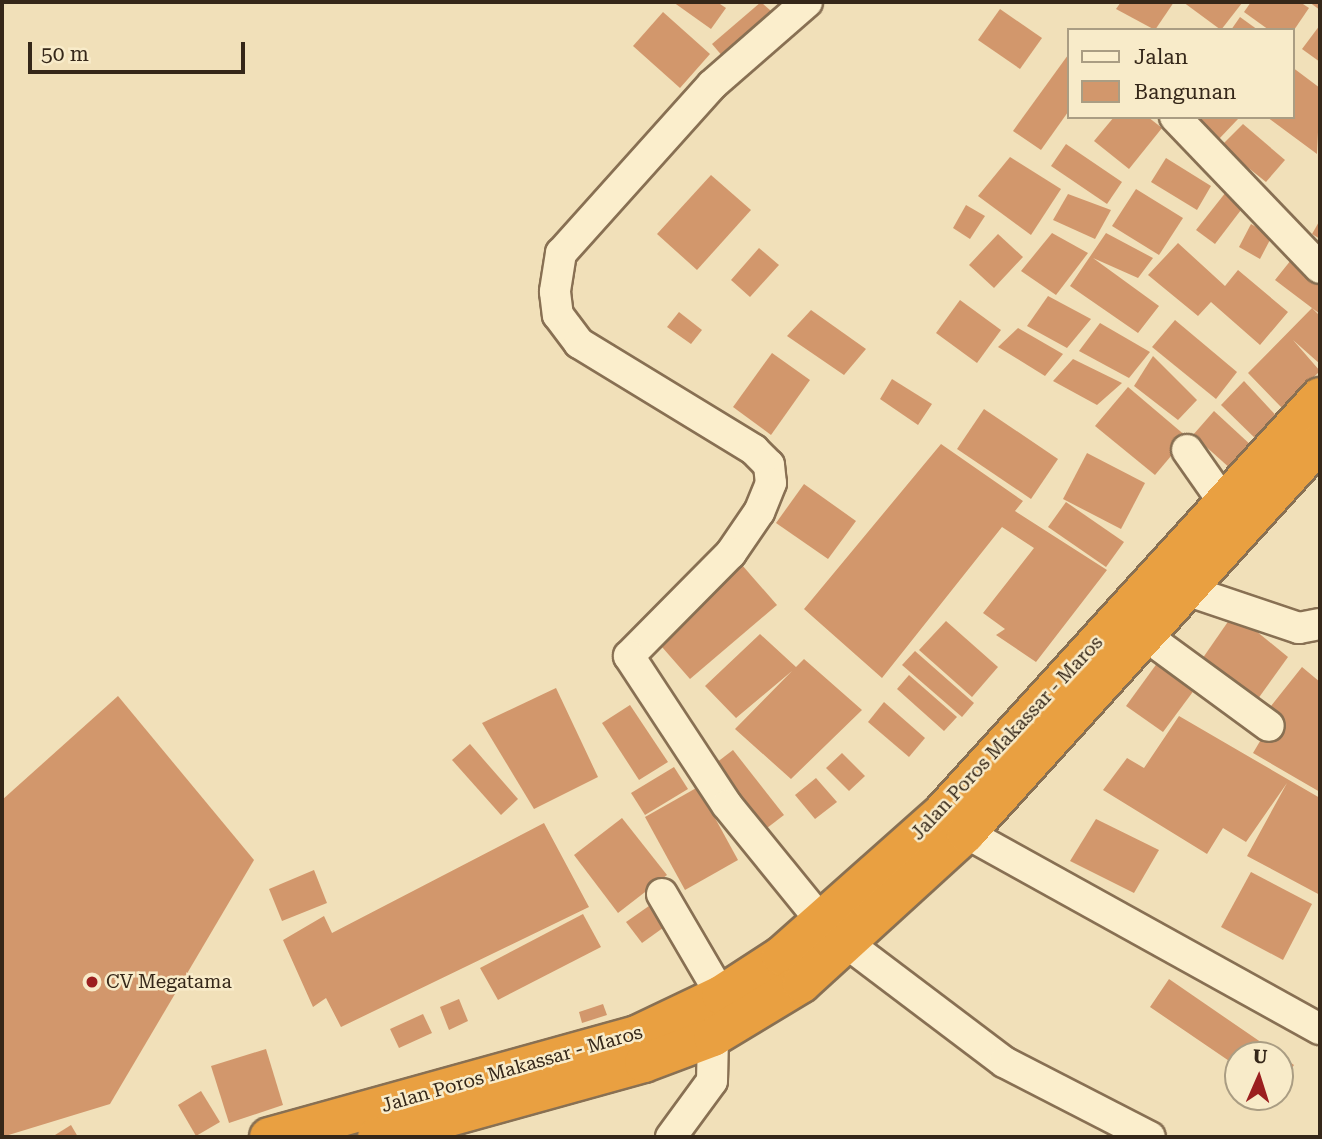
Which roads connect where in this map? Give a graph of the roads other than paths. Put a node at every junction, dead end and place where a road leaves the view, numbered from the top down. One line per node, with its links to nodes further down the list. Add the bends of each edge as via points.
1 (807, 2): 15 (street, via 712,85 562,253 555,292 558,315 579,343 754,450 769,465 771,483 759,512 731,553 629,656 727,805)
2 (1177, 119): 3 (street)
3 (1320, 268)
4 (1320, 397): 7 (highway)
5 (1320, 442): 8 (highway)
6 (1187, 450): 7 (street)
7 (1225, 504): 8 (highway)
8 (1204, 549): 9 (highway, Jalan Poros Makassar - Maros); 15 (highway, Jalan Poros Makassar - Maros, via 942,813)
9 (1186, 590): 10 (street, via 1299,628); 11 (highway, Jalan Poros Makassar - Maros)
10 (1320, 624)
11 (1146, 636): 12 (street); 13 (highway, Jalan Poros Makassar - Maros)
12 (1269, 726)
13 (966, 833): 15 (highway, Jalan Poros Makassar - Maros); 17 (street)
14 (662, 894): 16 (street)
15 (835, 933): 16 (highway, Jalan Poros Makassar - Maros); 18 (highway, Jalan Poros Makassar - Maros, via 802,983); 22 (street, via 1004,1062)
16 (721, 995): 19 (highway, Jalan Poros Makassar - Maros, via 637,1035)
17 (1320, 1029)
18 (713, 1037): 20 (highway, Jalan Poros Makassar - Maros, via 559,1089); 21 (street, via 712,1080)
19 (269, 1137)
20 (377, 1137)
21 (671, 1137)
22 (1150, 1137)

